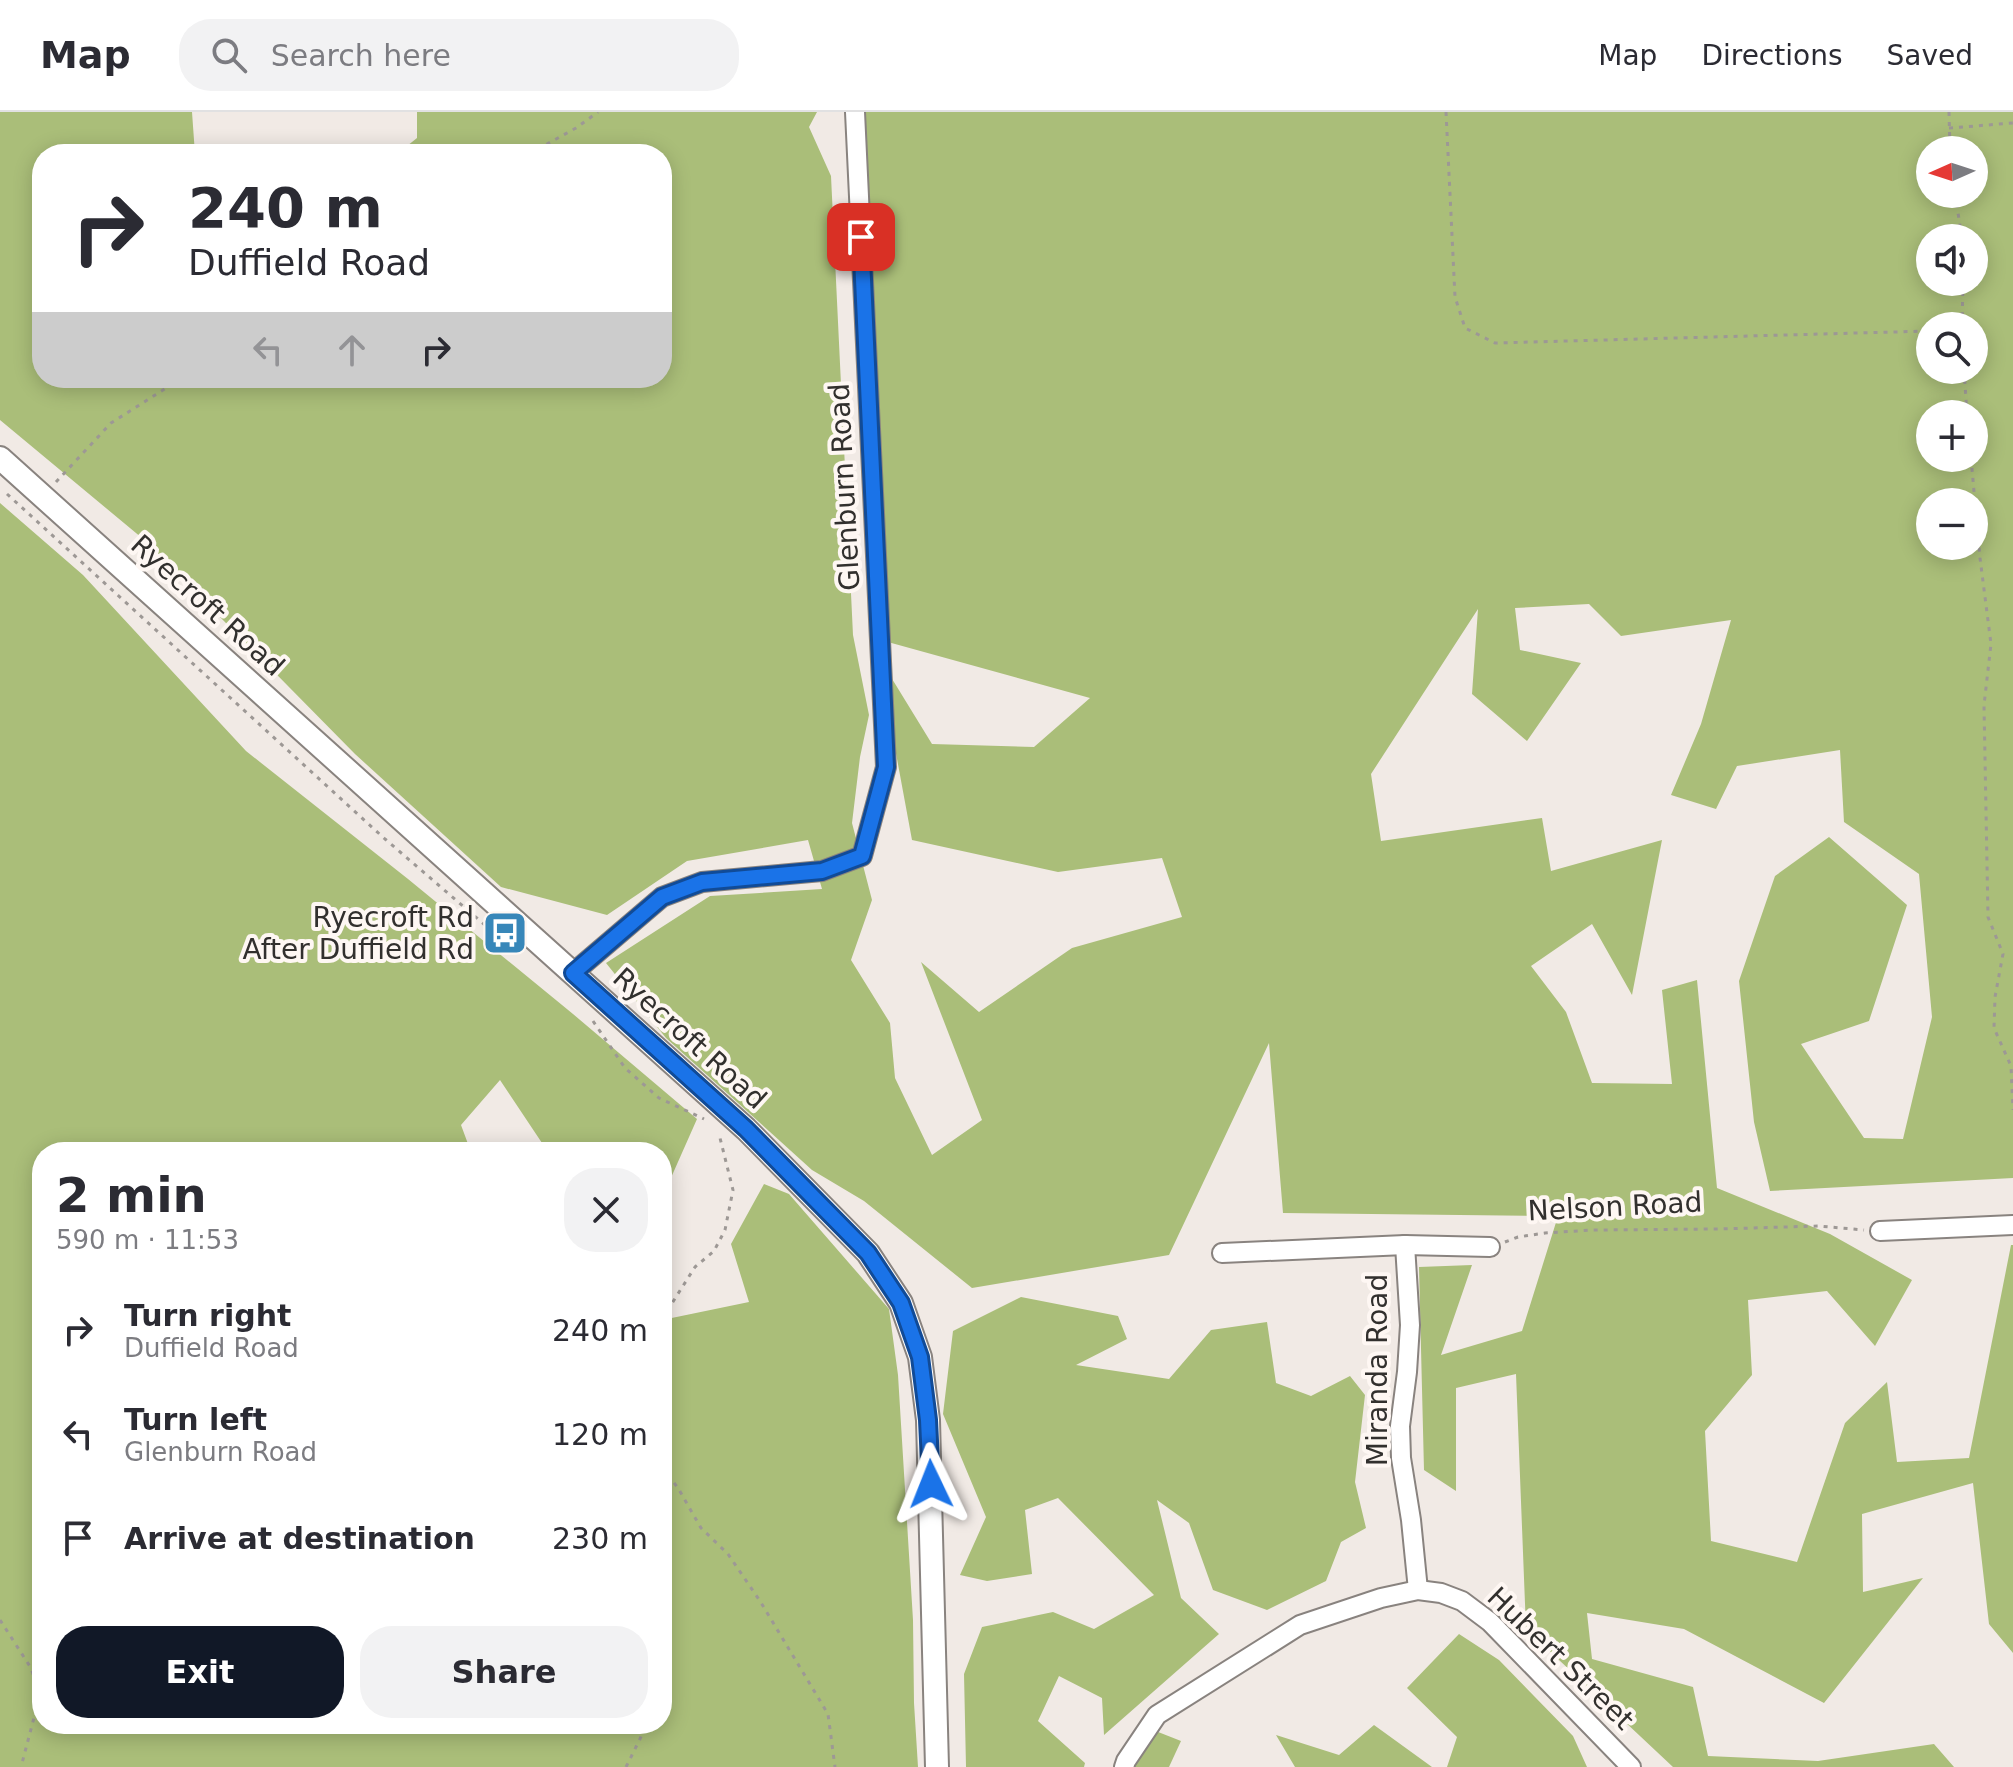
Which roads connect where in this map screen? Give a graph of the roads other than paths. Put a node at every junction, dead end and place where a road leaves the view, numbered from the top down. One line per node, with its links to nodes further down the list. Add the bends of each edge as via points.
1 (855, 112): 3 (street, Glenburn Road, via 886,767 862,856 822,871 702,882 662,897)
2 (0, 458): 3 (street, Ryecroft Road)
3 (573, 973): 10 (street, Ryecroft Road, via 769,1151 868,1253 901,1303 920,1357 928,1420)
4 (2013, 1225): 5 (street)
5 (1880, 1231)
6 (1405, 1245): 7 (street); 8 (street); 9 (street, Miranda Road, via 1410,1325 1401,1458)
7 (1490, 1247)
8 (1222, 1253)
9 (1418, 1590): 11 (street, Hubert Street, via 1300,1625 1157,1715); 12 (street, Hubert Street, via 1462,1601 1490,1622)
10 (937, 1767)
11 (1124, 1767)
12 (1631, 1767)

